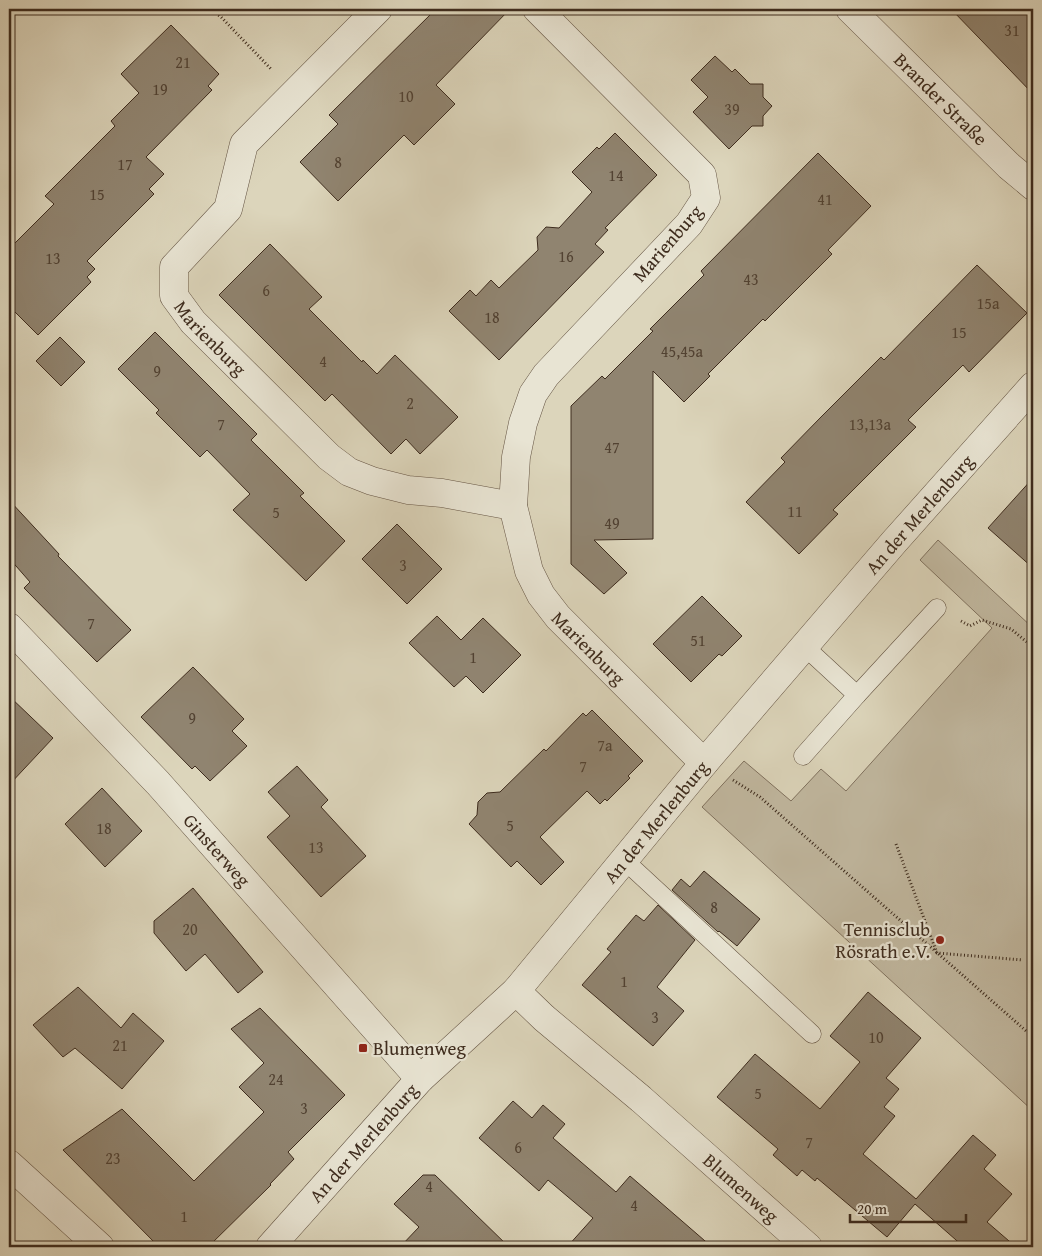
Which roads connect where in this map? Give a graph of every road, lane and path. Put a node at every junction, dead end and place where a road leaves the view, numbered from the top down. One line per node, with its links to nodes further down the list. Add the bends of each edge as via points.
1 (210, 9): 5 (path, via 221,16)
2 (378, 9): 5 (street, Marienburg)
3 (537, 9): 8 (street, Marienburg, via 702,175 706,198 689,224 546,375 533,394 516,457)
4 (850, 9): 6 (street, Brander Straße, via 1002,160)
5 (294, 93): 8 (street, Marienburg, via 244,144 228,210 174,267 174,296 192,322 329,458 350,472 408,490)
6 (1033, 186)
7 (1033, 386): 11 (street, An der Merlenburg)
8 (513, 506): 15 (street, Marienburg, via 529,571 541,596 558,617)
9 (937, 608): 12 (path, via 970,626 982,620 1011,629); 13 (lane)
10 (9, 627): 23 (street, Ginsterweg, via 158,782)
11 (804, 646): 13 (lane); 15 (street, An der Merlenburg)
12 (1033, 647)
13 (857, 695): 14 (lane)
14 (803, 756)
15 (704, 763): 17 (street, An der Merlenburg); 18 (path, via 760,797)
16 (896, 844): 18 (path)
17 (623, 859): 20 (street, An der Merlenburg); 21 (lane)
18 (937, 953): 19 (path); 22 (path)
19 (1023, 960)
20 (516, 990): 23 (street, An der Merlenburg); 27 (street, Blumenweg, via 544,1018 642,1099)
21 (812, 1034)
22 (1033, 1037)
23 (420, 1079): 26 (street, An der Merlenburg)
24 (9, 1164): 25 (street)
25 (100, 1247)
26 (270, 1247)
27 (808, 1247)

